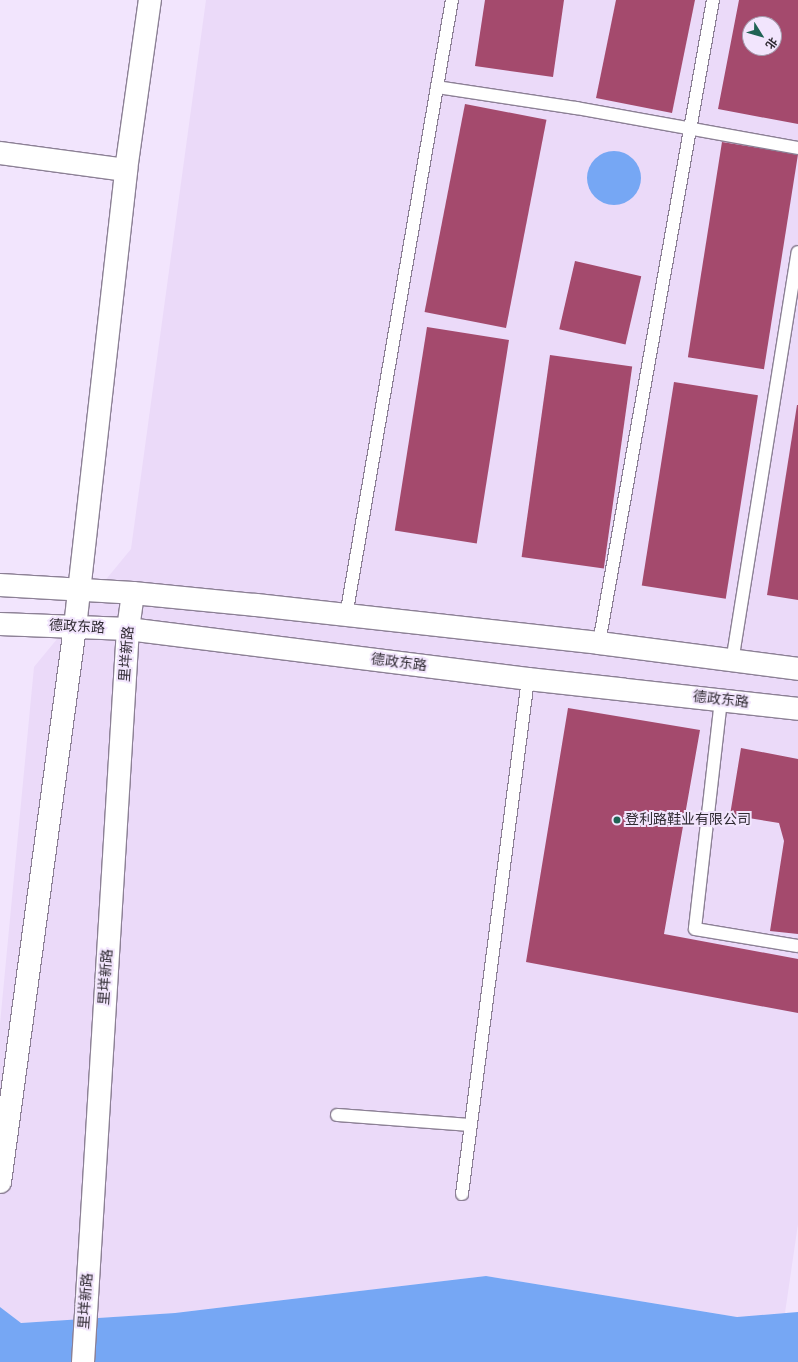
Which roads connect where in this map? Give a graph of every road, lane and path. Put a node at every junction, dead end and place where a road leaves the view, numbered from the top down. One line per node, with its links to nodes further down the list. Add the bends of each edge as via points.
1 (150, 0): 8 (main road)
2 (452, 0): 4 (lane)
3 (713, 0): 5 (lane)
4 (437, 87): 5 (lane); 13 (lane)
5 (689, 128): 6 (lane); 17 (lane)
6 (798, 148)
7 (0, 153): 8 (main road)
8 (126, 170): 11 (main road)
9 (798, 252): 18 (lane)
10 (0, 586): 11 (main road)
11 (78, 590): 12 (main road); 15 (main road)
12 (133, 593): 13 (main road); 16 (main road, 里垟新路)
13 (346, 616): 17 (main road)
14 (0, 624): 15 (main road, 德政东路)
15 (75, 627): 16 (main road, 德政东路); 26 (main road)
16 (128, 629): 20 (main road, 德政东路); 28 (main road, 里垟新路)
17 (599, 643): 18 (main road)
18 (732, 662): 19 (main road)
19 (798, 669)
20 (528, 679): 21 (main road, 德政东路); 25 (lane)
21 (721, 700): 22 (main road, 德政东路); 23 (lane, via 695,929)
22 (798, 708)
23 (798, 946)
24 (337, 1115): 25 (lane)
25 (471, 1125): 27 (lane)
26 (0, 1182)
27 (462, 1194)
28 (83, 1362)

